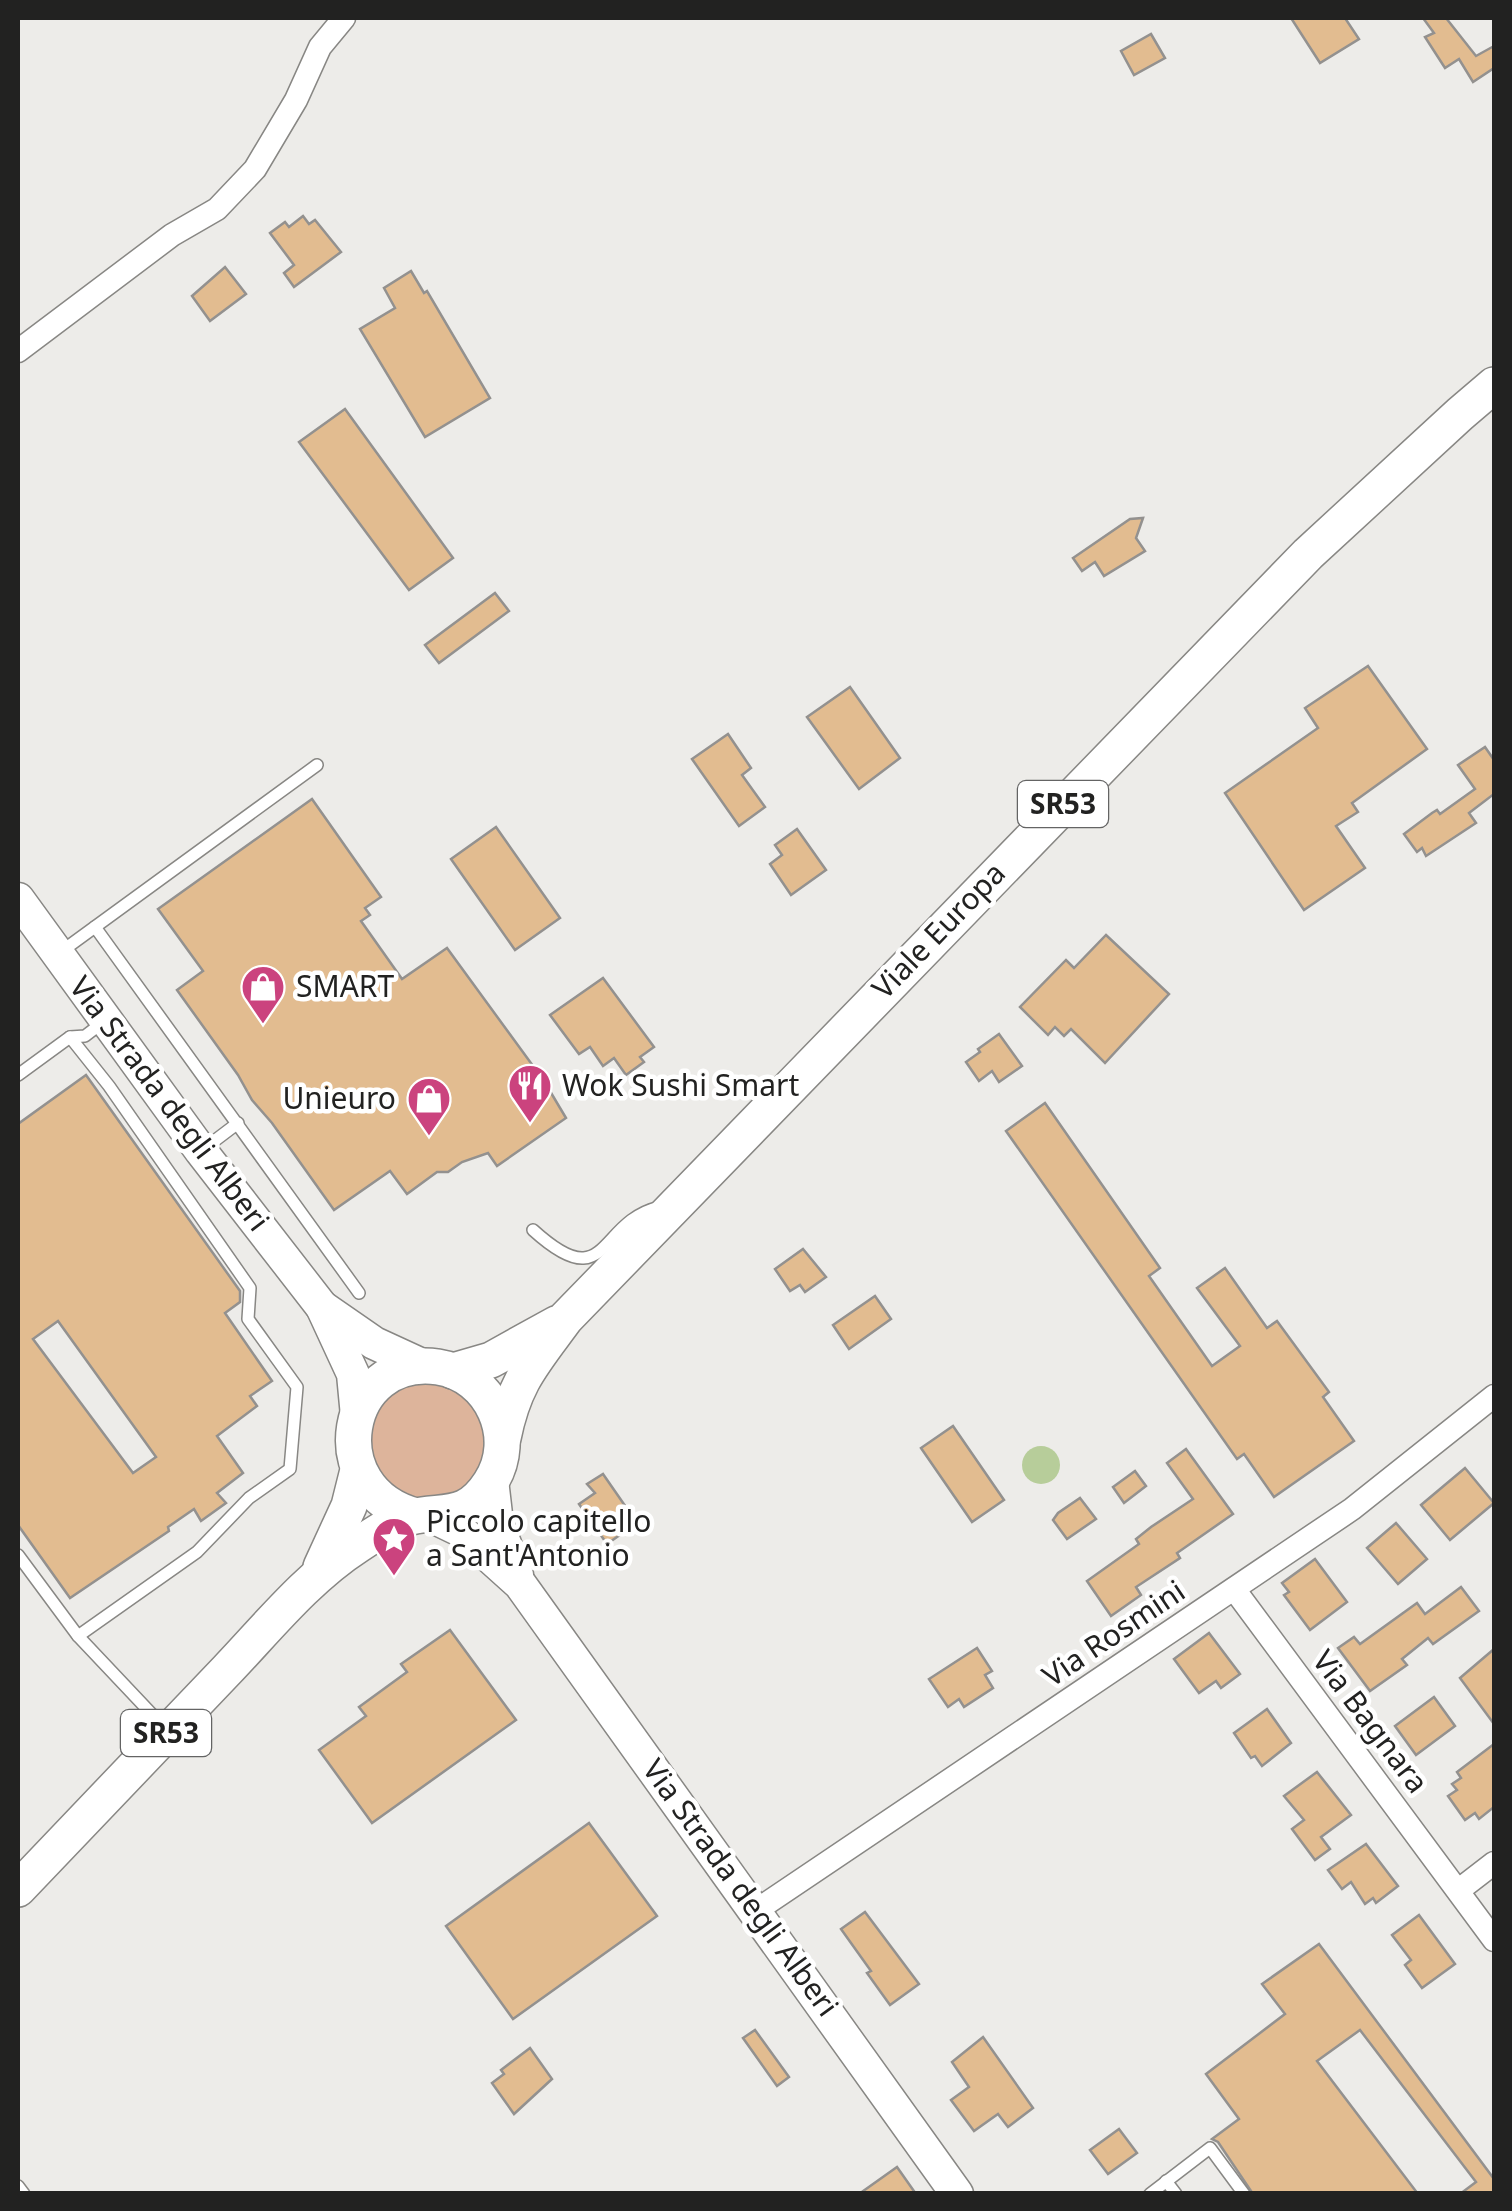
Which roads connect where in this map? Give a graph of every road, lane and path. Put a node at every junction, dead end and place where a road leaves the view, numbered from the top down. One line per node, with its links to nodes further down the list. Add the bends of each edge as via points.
1 (344, 18): 2 (street, via 320,48 254,169 217,209)
2 (18, 351)
3 (1494, 386): 13 (main road, Viale Europa / SR53, via 1308,554)
4 (317, 765): 6 (lane)
5 (18, 900): 7 (main road, Via Strada degli Alberi)
6 (95, 927): 7 (lane); 11 (lane)
7 (58, 954): 8 (main road, Via Strada degli Alberi)
8 (105, 1021): 9 (lane, via 85,1036); 12 (main road, Via Strada degli Alberi)
9 (70, 1037): 10 (lane); 29 (lane, via 250,1288 248,1319 296,1387 290,1469 248,1498 197,1552)
10 (18, 1075)
11 (238, 1123): 12 (lane); 15 (lane)
12 (201, 1151): 16 (main road, Via Strada degli Alberi)
13 (676, 1203): 14 (main road, Viale Europa / SR53); 14 (lane, via 640,1211 585,1259 568,1257 532,1230 539,1246 554,1254)
14 (613, 1269): 17 (main road, Viale Europa / SR53)
15 (359, 1294)
16 (322, 1307): 18 (main road, Via Strada degli Alberi, via 374,1343); 20 (main road, Via Strada degli Alberi, via 352,1374)
17 (566, 1318): 18 (main road, Viale Europa / SR53, via 491,1360); 21 (main road, Viale Europa / SR53, via 523,1376)
18 (439, 1369): 20 (main road, Viale Europa, via 410,1368 383,1381); 21 (main road, via 478,1386 496,1410)
19 (1494, 1396): 28 (street, Via Rosmini, via 1352,1509)
20 (357, 1416): 22 (main road, via 352,1445)
21 (502, 1438): 23 (main road, Viale Europa)
22 (358, 1470): 24 (main road, via 388,1506); 26 (main road, SR53)
23 (492, 1480): 24 (main road, via 472,1502); 27 (main road, Via Strada degli Alberi, via 497,1523)
24 (423, 1516): 26 (main road, SR53, via 392,1523); 27 (main road, Via Strada degli Alberi, via 460,1530)
25 (18, 1555): 29 (lane)
26 (316, 1578): 30 (main road, SR53)
27 (520, 1584): 34 (main road, Via Strada degli Alberi)
28 (1234, 1590): 33 (street, Via Bagnara); 34 (street, Via Rosmini)
29 (78, 1636): 30 (lane)
30 (168, 1731): 32 (main road, SR53)
31 (1494, 1862): 33 (street)
32 (18, 1889)
33 (1458, 1890): 35 (street, Via Bagnara)
34 (757, 1910): 39 (main road, Via Strada degli Alberi)
35 (1494, 1940)
36 (1166, 2181): 40 (lane); 41 (lane); 42 (lane, via 1210,2148)
37 (18, 2186): 38 (lane)
38 (24, 2194)
39 (958, 2194)
40 (1150, 2194)
41 (1176, 2194)
42 (1244, 2194)

